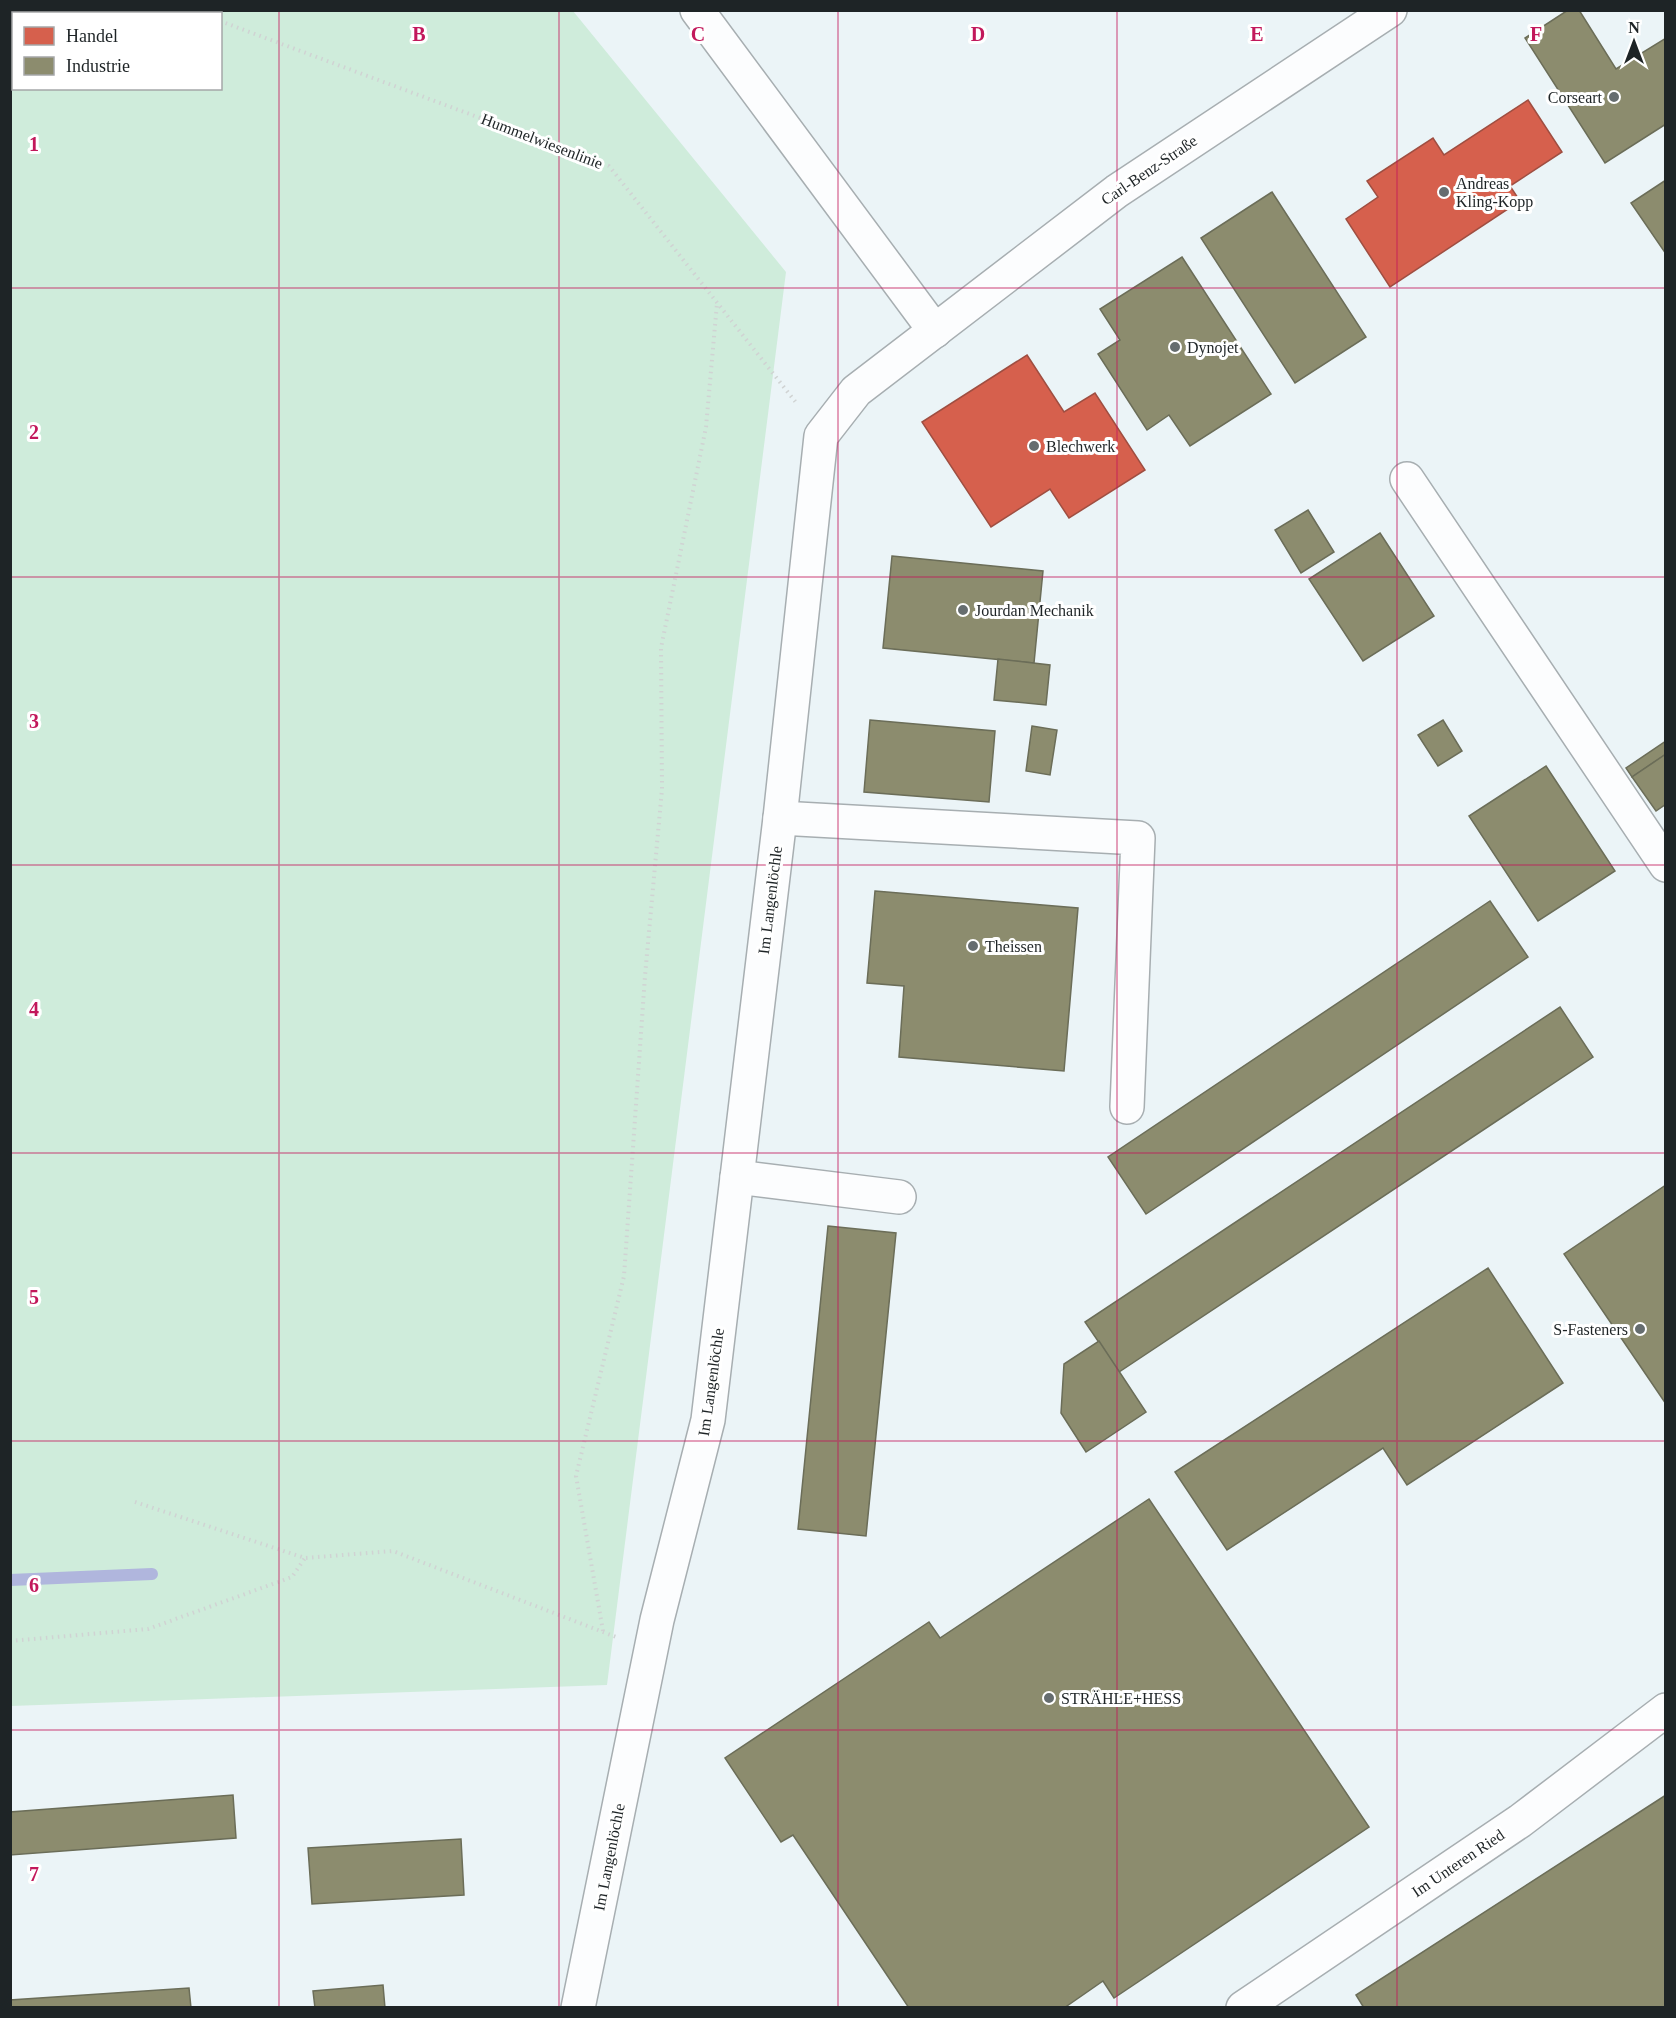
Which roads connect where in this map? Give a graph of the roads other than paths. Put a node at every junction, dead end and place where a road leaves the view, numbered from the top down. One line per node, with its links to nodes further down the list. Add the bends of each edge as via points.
1 (697, 10): 3 (street)
2 (1390, 10): 3 (street, Carl-Benz-Straße, via 1117,190)
3 (926, 337): 5 (street, Im Langenlöchle, via 856,391 821,436)
4 (1407, 478): 6 (street)
5 (780, 818): 7 (street, via 1138,838); 8 (street, Im Langenlöchle)
6 (1665, 865)
7 (1126, 1107)
8 (737, 1177): 9 (street); 11 (street, Im Langenlöchle, via 708,1420 650,1651)
9 (899, 1197)
10 (1665, 1710): 12 (street, Im Unteren Ried, via 1520,1821)
11 (578, 2007)
12 (1243, 2007)

